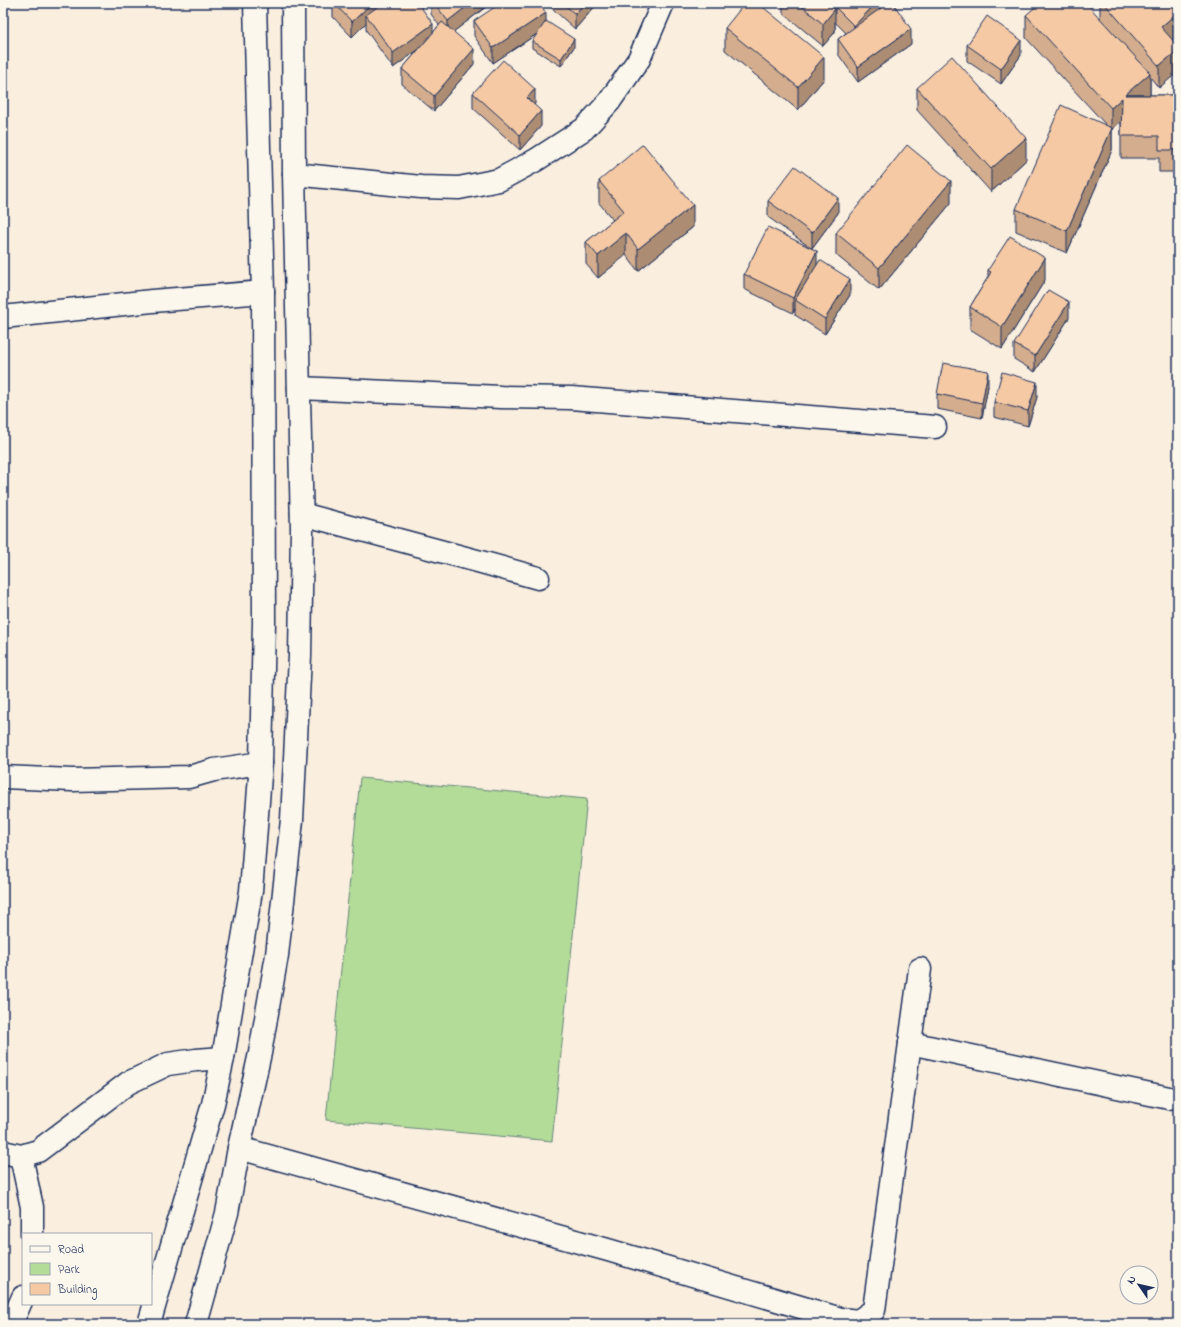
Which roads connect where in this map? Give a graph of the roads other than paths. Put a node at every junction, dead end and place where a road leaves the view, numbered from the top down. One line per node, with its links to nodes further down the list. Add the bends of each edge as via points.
1 (255, 3): 5 (street)
2 (293, 3): 4 (street)
3 (663, 3): 4 (street, via 639,59 609,102 584,129 499,180 459,188 421,188)
4 (294, 174): 7 (street)
5 (263, 292): 6 (street); 11 (street, via 264,622)
6 (3, 317)
7 (299, 388): 8 (street, via 571,398); 9 (street)
8 (935, 427)
9 (302, 514): 10 (street); 17 (street, via 300,656 292,820 277,955 260,1053)
10 (538, 578)
11 (261, 763): 12 (street, via 214,770 189,778 72,780); 15 (street, via 251,891)
12 (3, 777)
13 (920, 969): 14 (street)
14 (910, 1043): 16 (street); 21 (street, via 874,1310)
15 (223, 1058): 18 (street, via 168,1064 128,1083 38,1151); 23 (street, via 213,1104)
16 (1169, 1098)
17 (239, 1148): 21 (street, via 608,1250); 24 (street, via 227,1213)
18 (12, 1154): 19 (street, via 32,1207)
19 (32, 1233)
20 (22, 1299): 22 (street)
21 (858, 1323)
22 (11, 1324)
23 (149, 1324)
24 (196, 1324)

